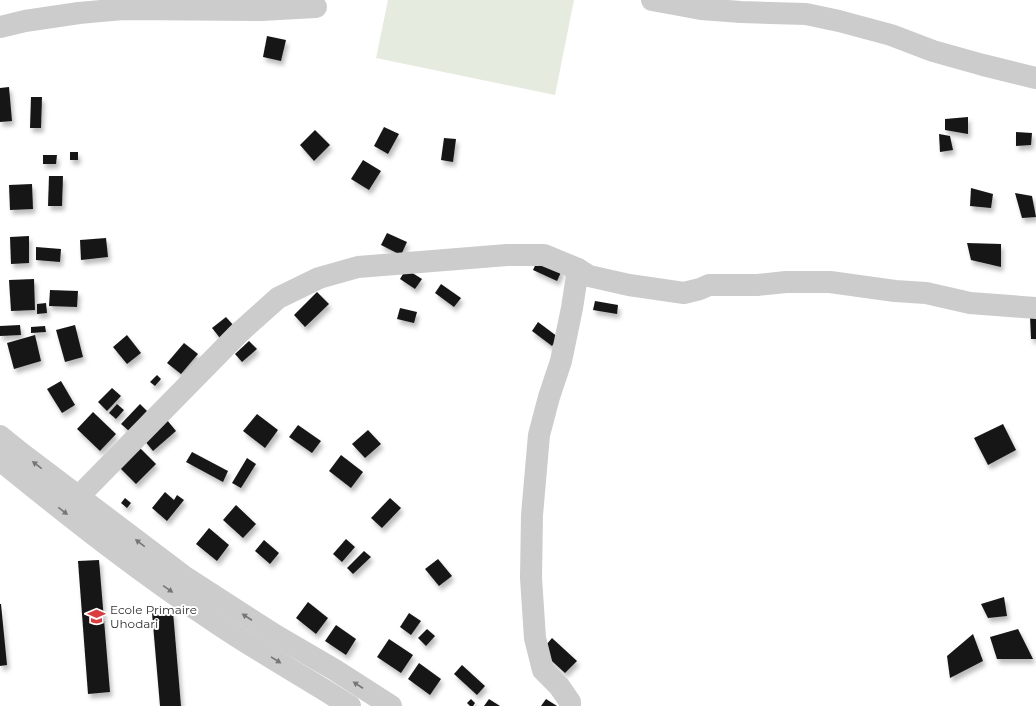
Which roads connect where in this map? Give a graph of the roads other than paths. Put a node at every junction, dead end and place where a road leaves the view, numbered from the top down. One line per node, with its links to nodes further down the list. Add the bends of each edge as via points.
1 (652, 0): 4 (street, via 708,9 806,14 891,35 933,51)
2 (316, 7): 3 (street, via 261,10 123,9 79,13)
3 (0, 27)
4 (1036, 78)
5 (578, 269): 6 (street, via 590,276 629,285 684,293 709,285 830,282 926,293 970,302); 9 (street, via 544,255 507,255 358,267 319,278 278,298 240,332); 12 (street, via 561,361 539,435 532,515 531,578 534,638 543,670 559,686)
6 (1036, 308)
7 (0, 436): 9 (street, one-way to 7)
8 (0, 460): 10 (street, one-way to 10, via 150,577 225,629)
9 (79, 496): 11 (street, one-way to 9, via 185,577)
10 (350, 706)
11 (391, 706)
12 (570, 706)

